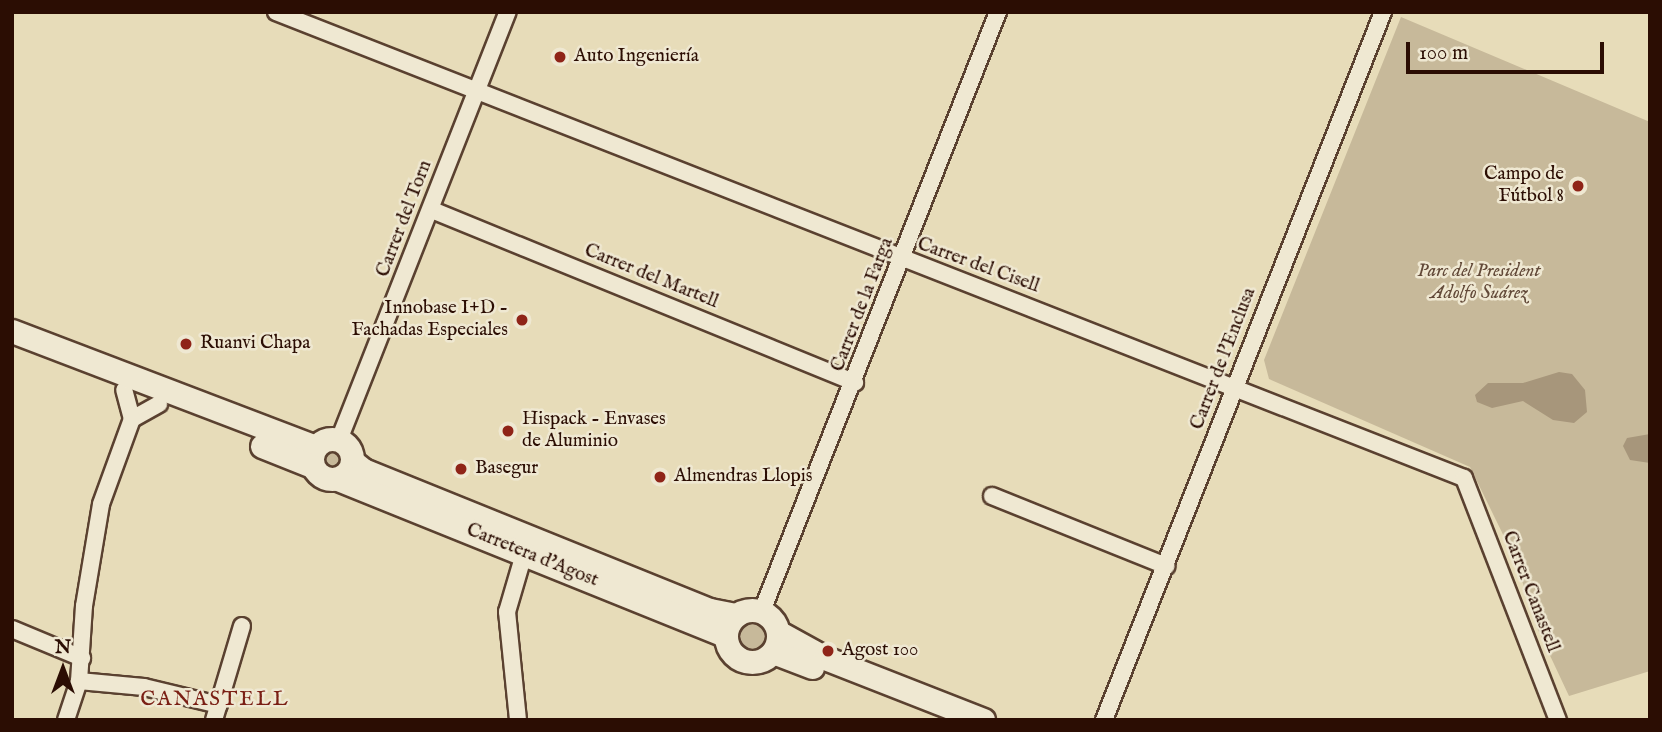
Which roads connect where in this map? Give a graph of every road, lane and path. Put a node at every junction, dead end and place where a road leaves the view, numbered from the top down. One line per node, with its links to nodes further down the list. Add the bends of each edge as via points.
1 (276, 12): 5 (street)
2 (508, 12): 5 (street, Carrer del Torn)
3 (998, 12): 7 (street, Carrer de la Farga)
4 (1383, 12): 12 (street, Carrer de l'Enclusa)
5 (477, 90): 6 (street, Carrer del Torn); 7 (street, Carrer del Cisell)
6 (432, 210): 10 (street, Carrer del Martell); 15 (street, Carrer del Torn)
7 (903, 260): 10 (street, Carrer de la Farga); 12 (street, Carrer del Cisell)
8 (12, 331): 16 (main road)
9 (12, 345): 11 (main road)
10 (855, 383): 22 (street, Carrer de la Farga)
11 (124, 390): 13 (main road); 14 (street)
12 (1235, 391): 18 (street, Carrer del Cisell); 21 (street, Carrer de l'Enclusa)
13 (159, 404): 14 (street); 16 (main road)
14 (132, 419): 27 (street, via 101,504 83,606)
15 (339, 440): 16 (main road, via 330,439); 17 (main road, via 349,448)
16 (314, 457): 17 (main road, via 323,478)
17 (345, 470): 20 (main road, Carretera d'Agost); 23 (main road, Carretera d'Agost, via 363,470 710,610)
18 (1464, 478): 35 (street, Carrer Canastell)
19 (992, 496): 21 (street)
20 (524, 554): 23 (main road, Carretera d'Agost); 31 (street, via 507,612)
21 (1166, 566): 34 (street, Carrer de l'Enclusa)
22 (762, 611): 23 (main road); 26 (main road)
23 (730, 625): 26 (main road, via 730,650 742,660 759,661)
24 (242, 626): 29 (street)
25 (12, 629): 27 (street)
26 (776, 642): 32 (main road); 33 (main road)
27 (82, 658): 28 (street)
28 (79, 681): 29 (street, via 144,687); 30 (street)
29 (216, 713)
30 (66, 720)
31 (518, 720)
32 (944, 720)
33 (983, 720)
34 (1104, 720)
35 (1558, 720)

